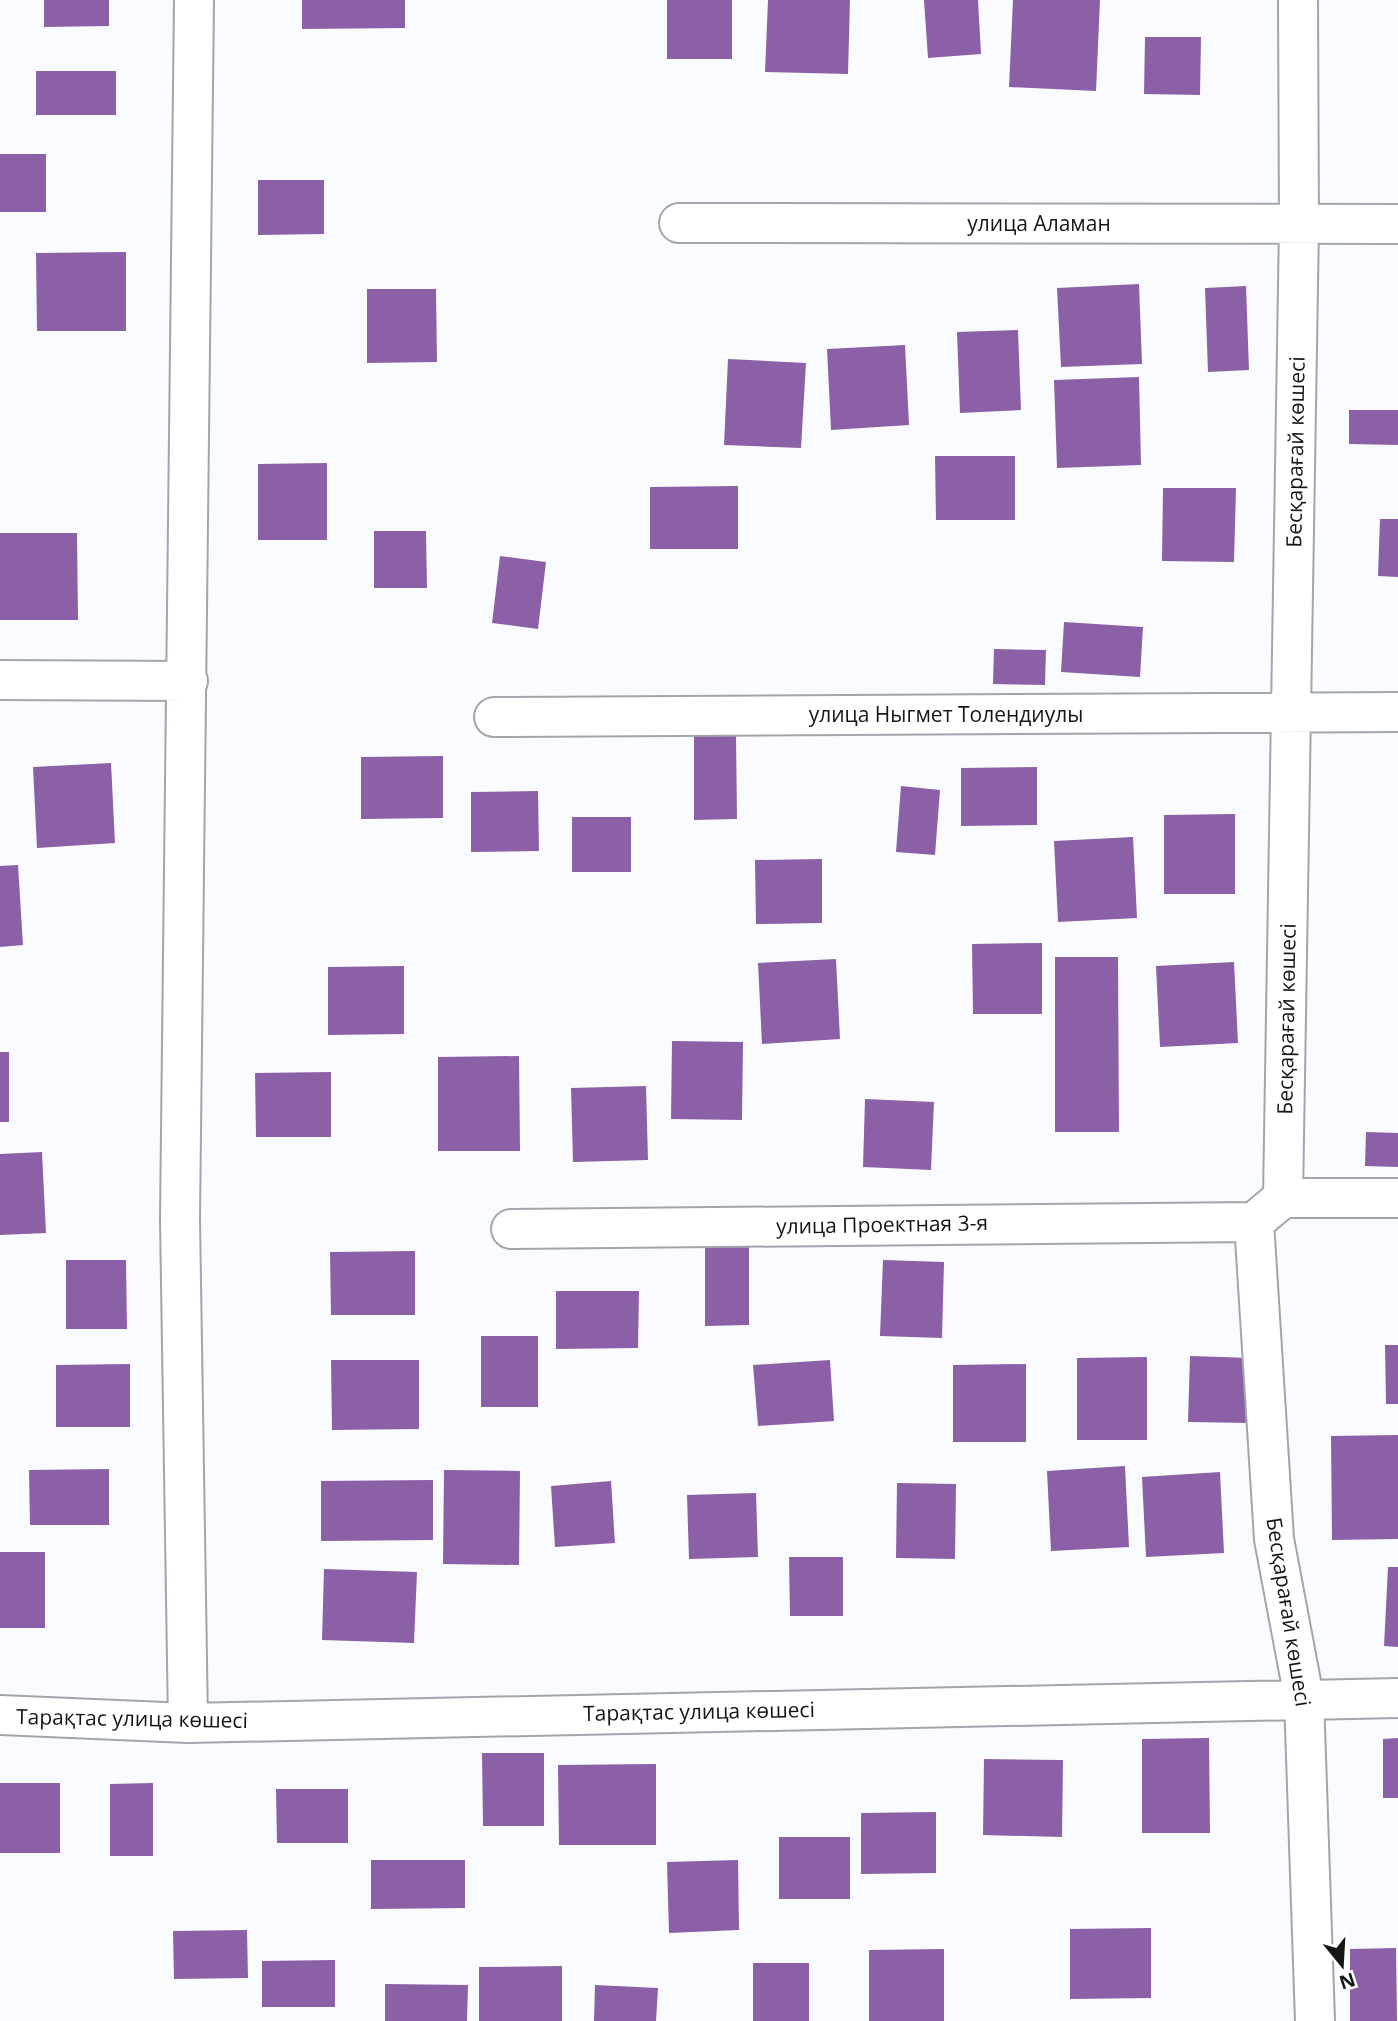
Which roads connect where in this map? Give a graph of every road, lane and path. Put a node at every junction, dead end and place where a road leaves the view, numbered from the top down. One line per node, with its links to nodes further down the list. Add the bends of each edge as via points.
1 (194, 0): 7 (street)
2 (1298, 0): 5 (street, Бесқарағай көшесі)
3 (680, 223): 5 (street, улица Аламан)
4 (1398, 224): 5 (street, улица Аламан)
5 (1299, 225): 9 (street, Бесқарағай көшесі)
6 (0, 681): 7 (street)
7 (188, 681): 18 (street, via 180,1219)
8 (1398, 712): 9 (street, улица Ныгмет Толендиулы)
9 (1292, 713): 10 (street, улица Ныгмет Толендиулы); 11 (street, Бесқарағай көшесі)
10 (494, 717)
11 (1283, 1198): 12 (street); 13 (street)
12 (1398, 1199)
13 (1254, 1222): 14 (street, улица Проектная 3-я); 15 (street, Бесқарағай көшесі, via 1273,1539)
14 (511, 1229)
15 (1304, 1698): 16 (street, Тарақтас улица көшесі); 18 (street, Тарақтас улица көшесі); 19 (street, Бесқарағай көшесі)
16 (1398, 1698)
17 (0, 1715): 18 (street, Тарақтас улица көшесі)
18 (188, 1723)
19 (1315, 2021)

